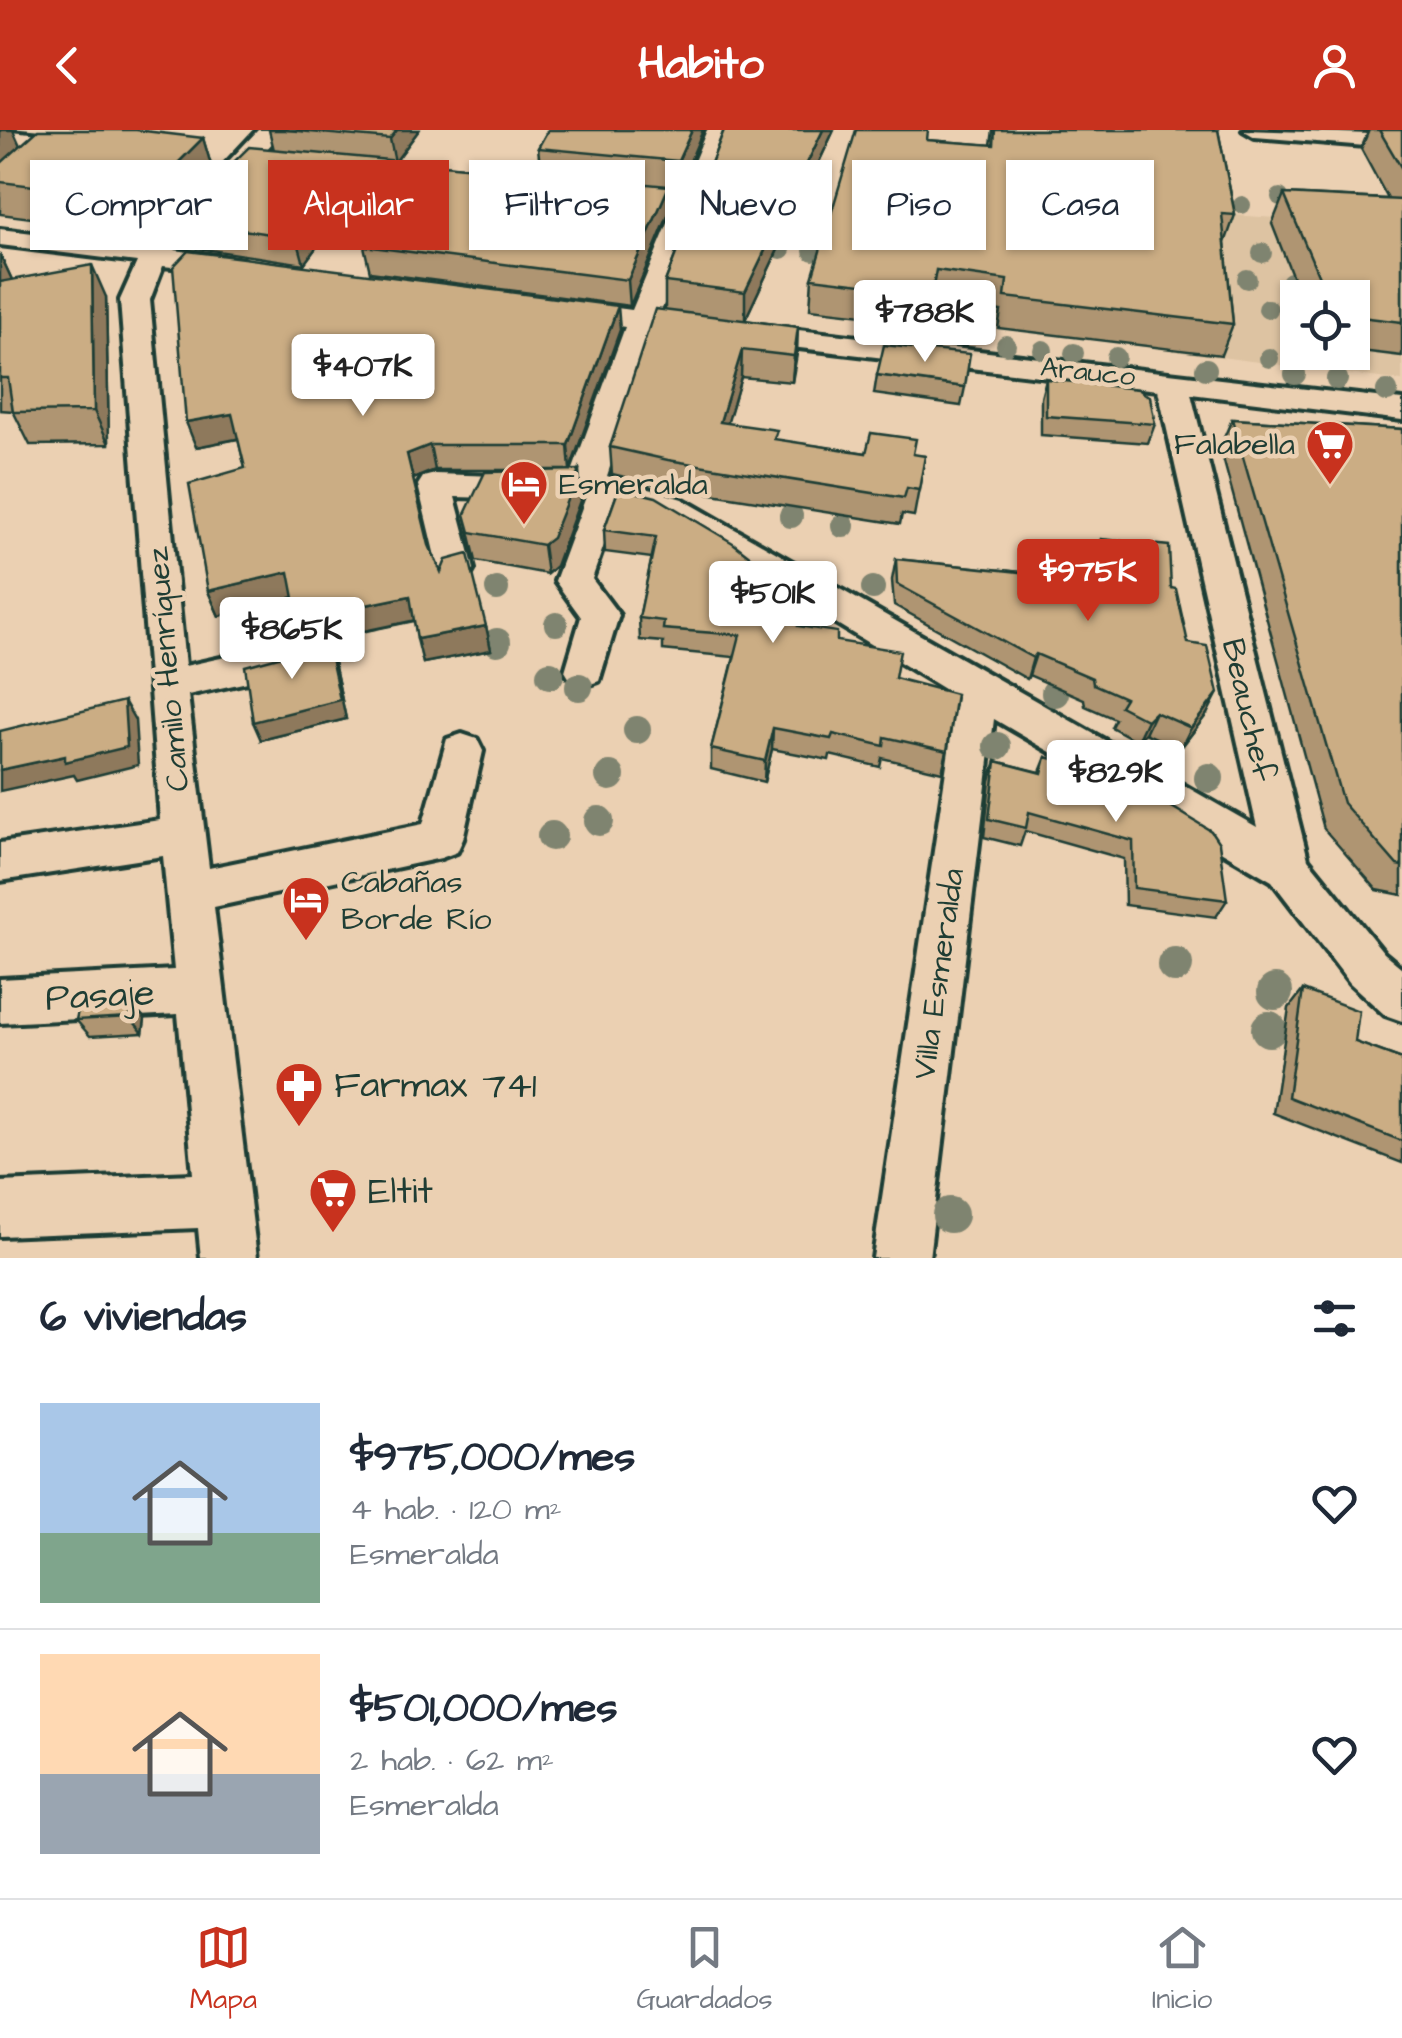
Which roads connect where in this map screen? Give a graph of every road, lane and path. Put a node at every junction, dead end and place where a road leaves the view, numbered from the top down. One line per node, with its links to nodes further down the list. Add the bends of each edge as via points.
1 (272, 130): 9 (street)
2 (720, 130): 19 (street, via 681,200)
3 (1256, 130): 5 (street)
4 (0, 137): 6 (street)
5 (1402, 142)
6 (106, 148)
7 (202, 158): 8 (street)
8 (222, 160)
9 (244, 160)
10 (0, 237): 11 (street)
11 (30, 240)
12 (35, 250): 15 (street)
13 (83, 250): 16 (street)
14 (163, 250): 16 (street)
15 (0, 258): 16 (street)
16 (147, 268): 17 (street); 26 (street, Camilo Henríquez, via 135,300)
17 (254, 268)
18 (539, 306): 19 (street, Arauco)
19 (642, 320): 20 (street, Arauco); 22 (street, via 589,472)
20 (1172, 381): 21 (street, Arauco); 31 (street, Beauchef)
21 (1402, 410)
22 (599, 486): 23 (street, via 435,484); 25 (street, via 573,581 600,615); 27 (street, via 670,508)
23 (456, 570)
24 (293, 657): 26 (street)
25 (585, 672)
26 (167, 684): 29 (street, Camilo Henríquez)
27 (978, 690): 31 (street); 39 (street, Villa Esmeralda)
28 (462, 751): 32 (street, via 441,839)
29 (184, 834): 30 (street); 32 (street, Camilo Henríquez)
30 (0, 862)
31 (1288, 867): 35 (street, Beauchef, via 1356,956)
32 (190, 892): 33 (street, Camilo Henríquez)
33 (201, 991): 34 (street, Pasaje); 36 (street, Camilo Henríquez)
34 (0, 1000)
35 (1402, 1000)
36 (223, 1200): 37 (street); 38 (street, Camilo Henríquez)
37 (0, 1209)
38 (229, 1258)
39 (901, 1258)

